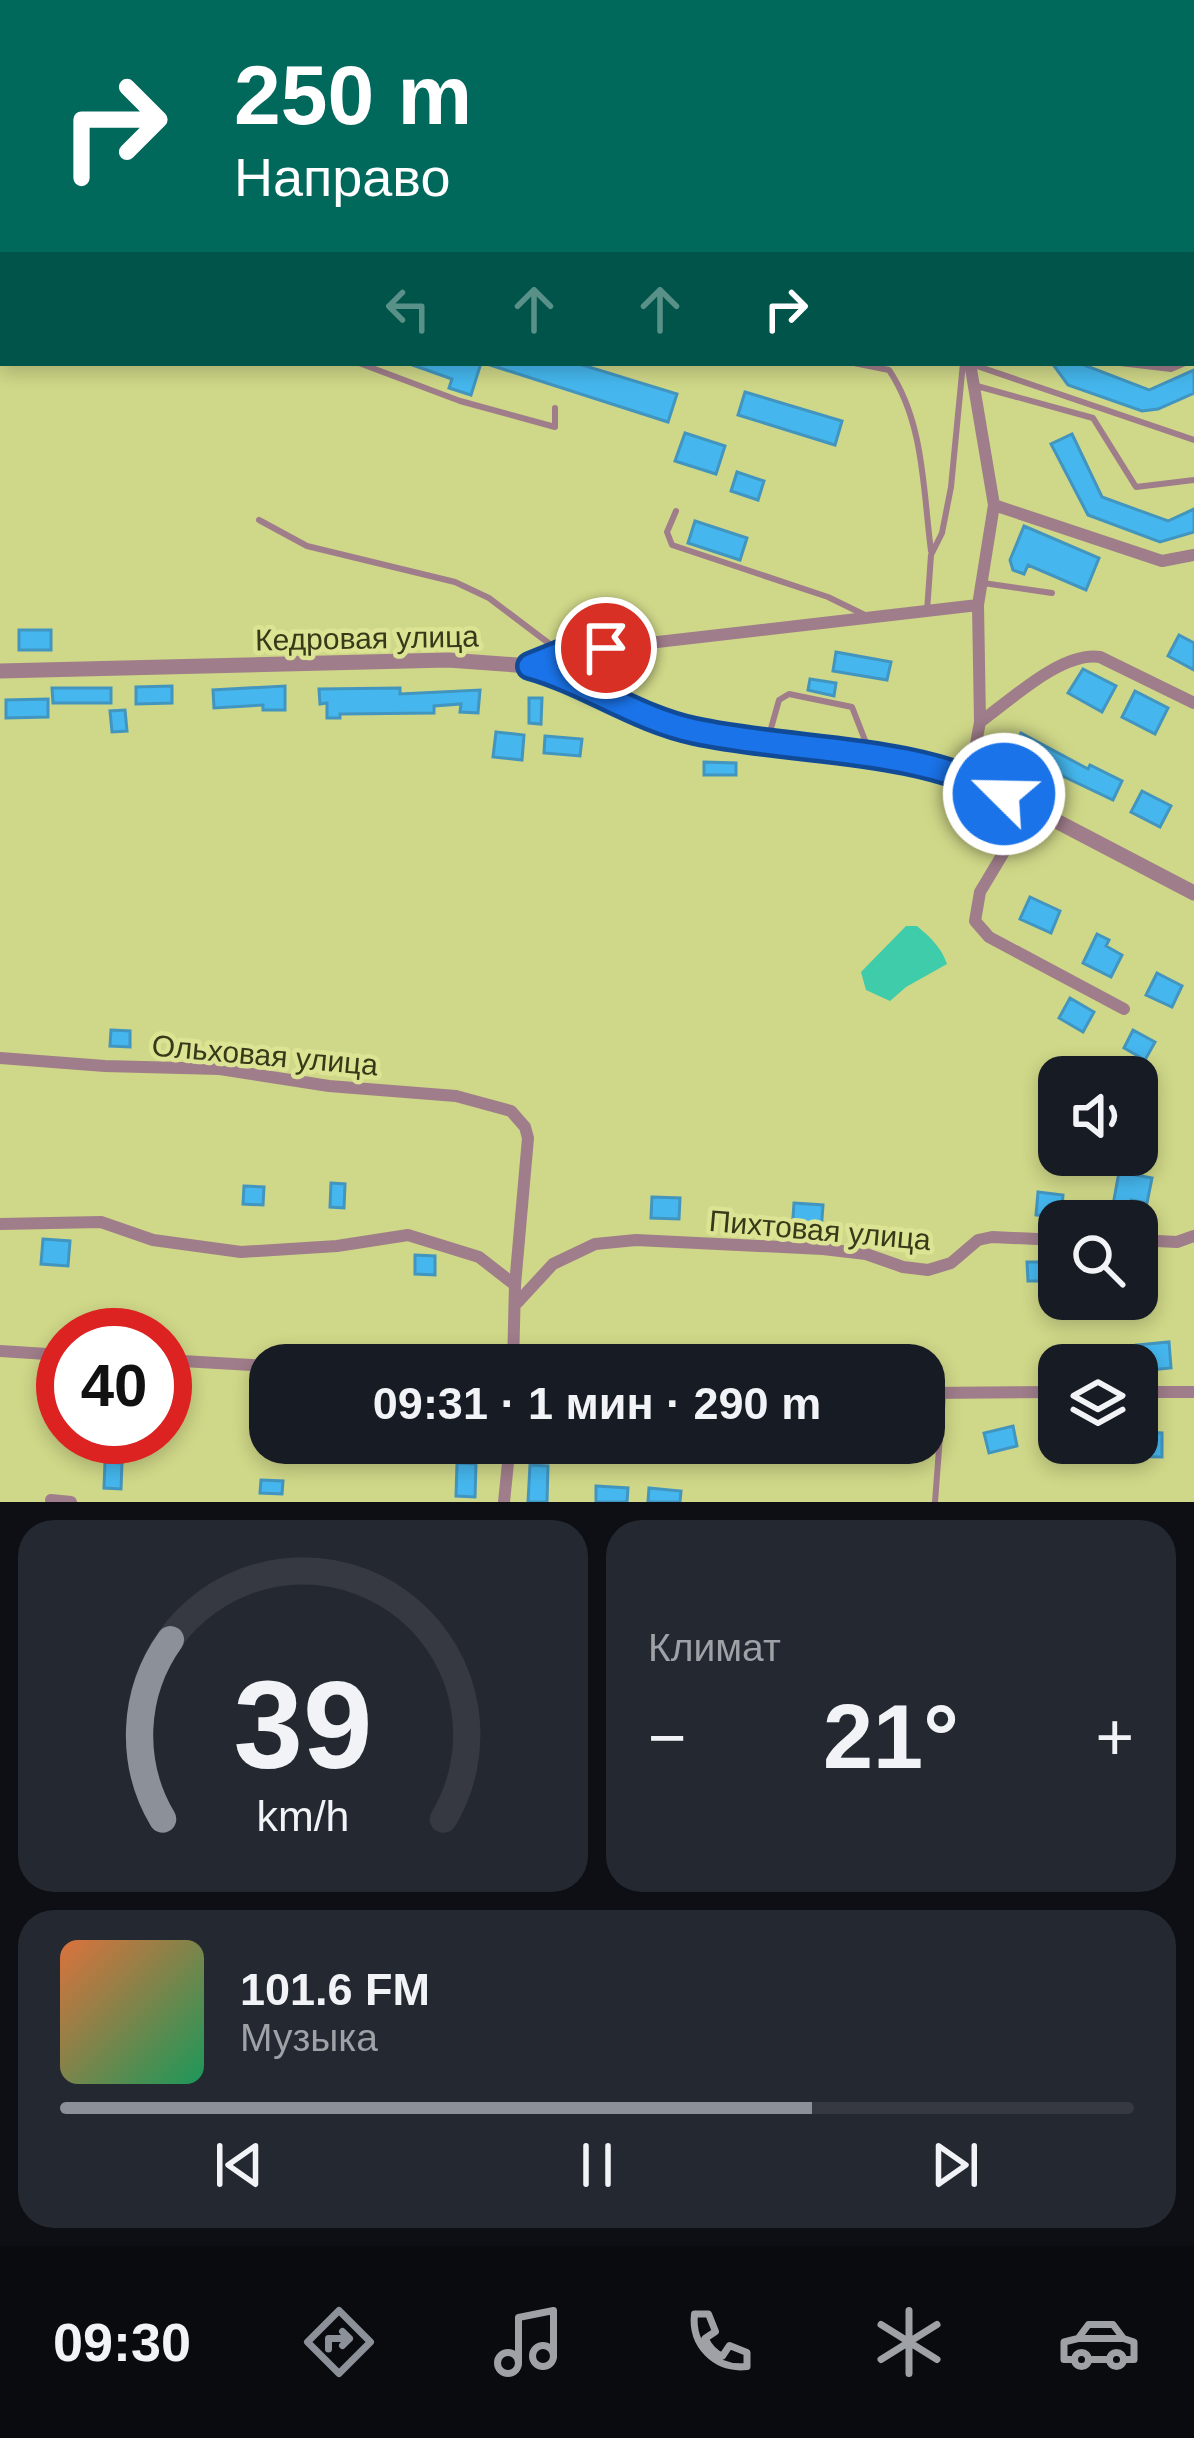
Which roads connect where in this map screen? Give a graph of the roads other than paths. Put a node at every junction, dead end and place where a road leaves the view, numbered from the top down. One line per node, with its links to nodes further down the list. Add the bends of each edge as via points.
1 (367, 366): 9 (lane, via 554,427)
2 (869, 366): 15 (lane, via 889,370 905,394)
3 (968, 366): 15 (lane, via 951,487)
4 (969, 366): 8 (street)
5 (977, 366): 10 (lane)
6 (1146, 366): 7 (lane)
7 (1178, 366)
8 (974, 385): 11 (lane, via 1093,418 1136,487); 12 (street)
9 (555, 408)
10 (1194, 440)
11 (1194, 480)
12 (994, 505): 16 (street, via 1162,561); 17 (street)
13 (676, 511): 21 (lane, via 667,532 672,545)
14 (259, 520): 22 (lane, via 307,546 455,582)
15 (931, 555): 20 (lane)
16 (1194, 555)
17 (982, 583): 18 (lane); 19 (street)
18 (1052, 592)
19 (978, 605): 20 (street); 26 (street)
20 (927, 611): 21 (street)
21 (870, 617): 22 (street)
22 (562, 653): 23 (street)
23 (530, 666): 24 (street, Кедровая улица, via 448,660); 27 (street, Кедровая улица, via 682,728)
24 (0, 671)
25 (1194, 703): 26 (street, via 1100,657 1078,656)
26 (980, 722): 29 (street)
27 (767, 742): 28 (street, Кедровая улица); 28 (lane, via 779,700 789,694 852,707)
28 (871, 754): 29 (street, Кедровая улица)
29 (970, 776): 30 (street, Кедровая улица)
30 (1031, 807): 31 (street, Кедровая улица); 32 (street, via 980,892 975,921 989,937)
31 (1194, 893)
32 (1124, 1009)
33 (0, 1058): 38 (street, Ольховая улица, via 220,1069 456,1096 511,1112 528,1138)
34 (0, 1225): 38 (street, via 101,1222 153,1240 241,1252 407,1235 479,1257)
35 (1194, 1236): 37 (street)
36 (1038, 1239): 39 (street, Пихтовая улица, via 992,1237 928,1270 823,1249 595,1244 553,1264)
37 (1158, 1241)
38 (515, 1286): 39 (street)
39 (518, 1304): 40 (street)
40 (515, 1344)
41 (0, 1351): 42 (street)
42 (36, 1353)
43 (192, 1362): 44 (street)
44 (249, 1365)
45 (1038, 1392): 48 (street)
46 (1158, 1392): 47 (street)
47 (1194, 1392)
48 (945, 1393)
49 (508, 1464): 53 (street)
50 (938, 1464): 54 (lane)
51 (51, 1500): 52 (street)
52 (71, 1502)
53 (504, 1502)
54 (935, 1502)

